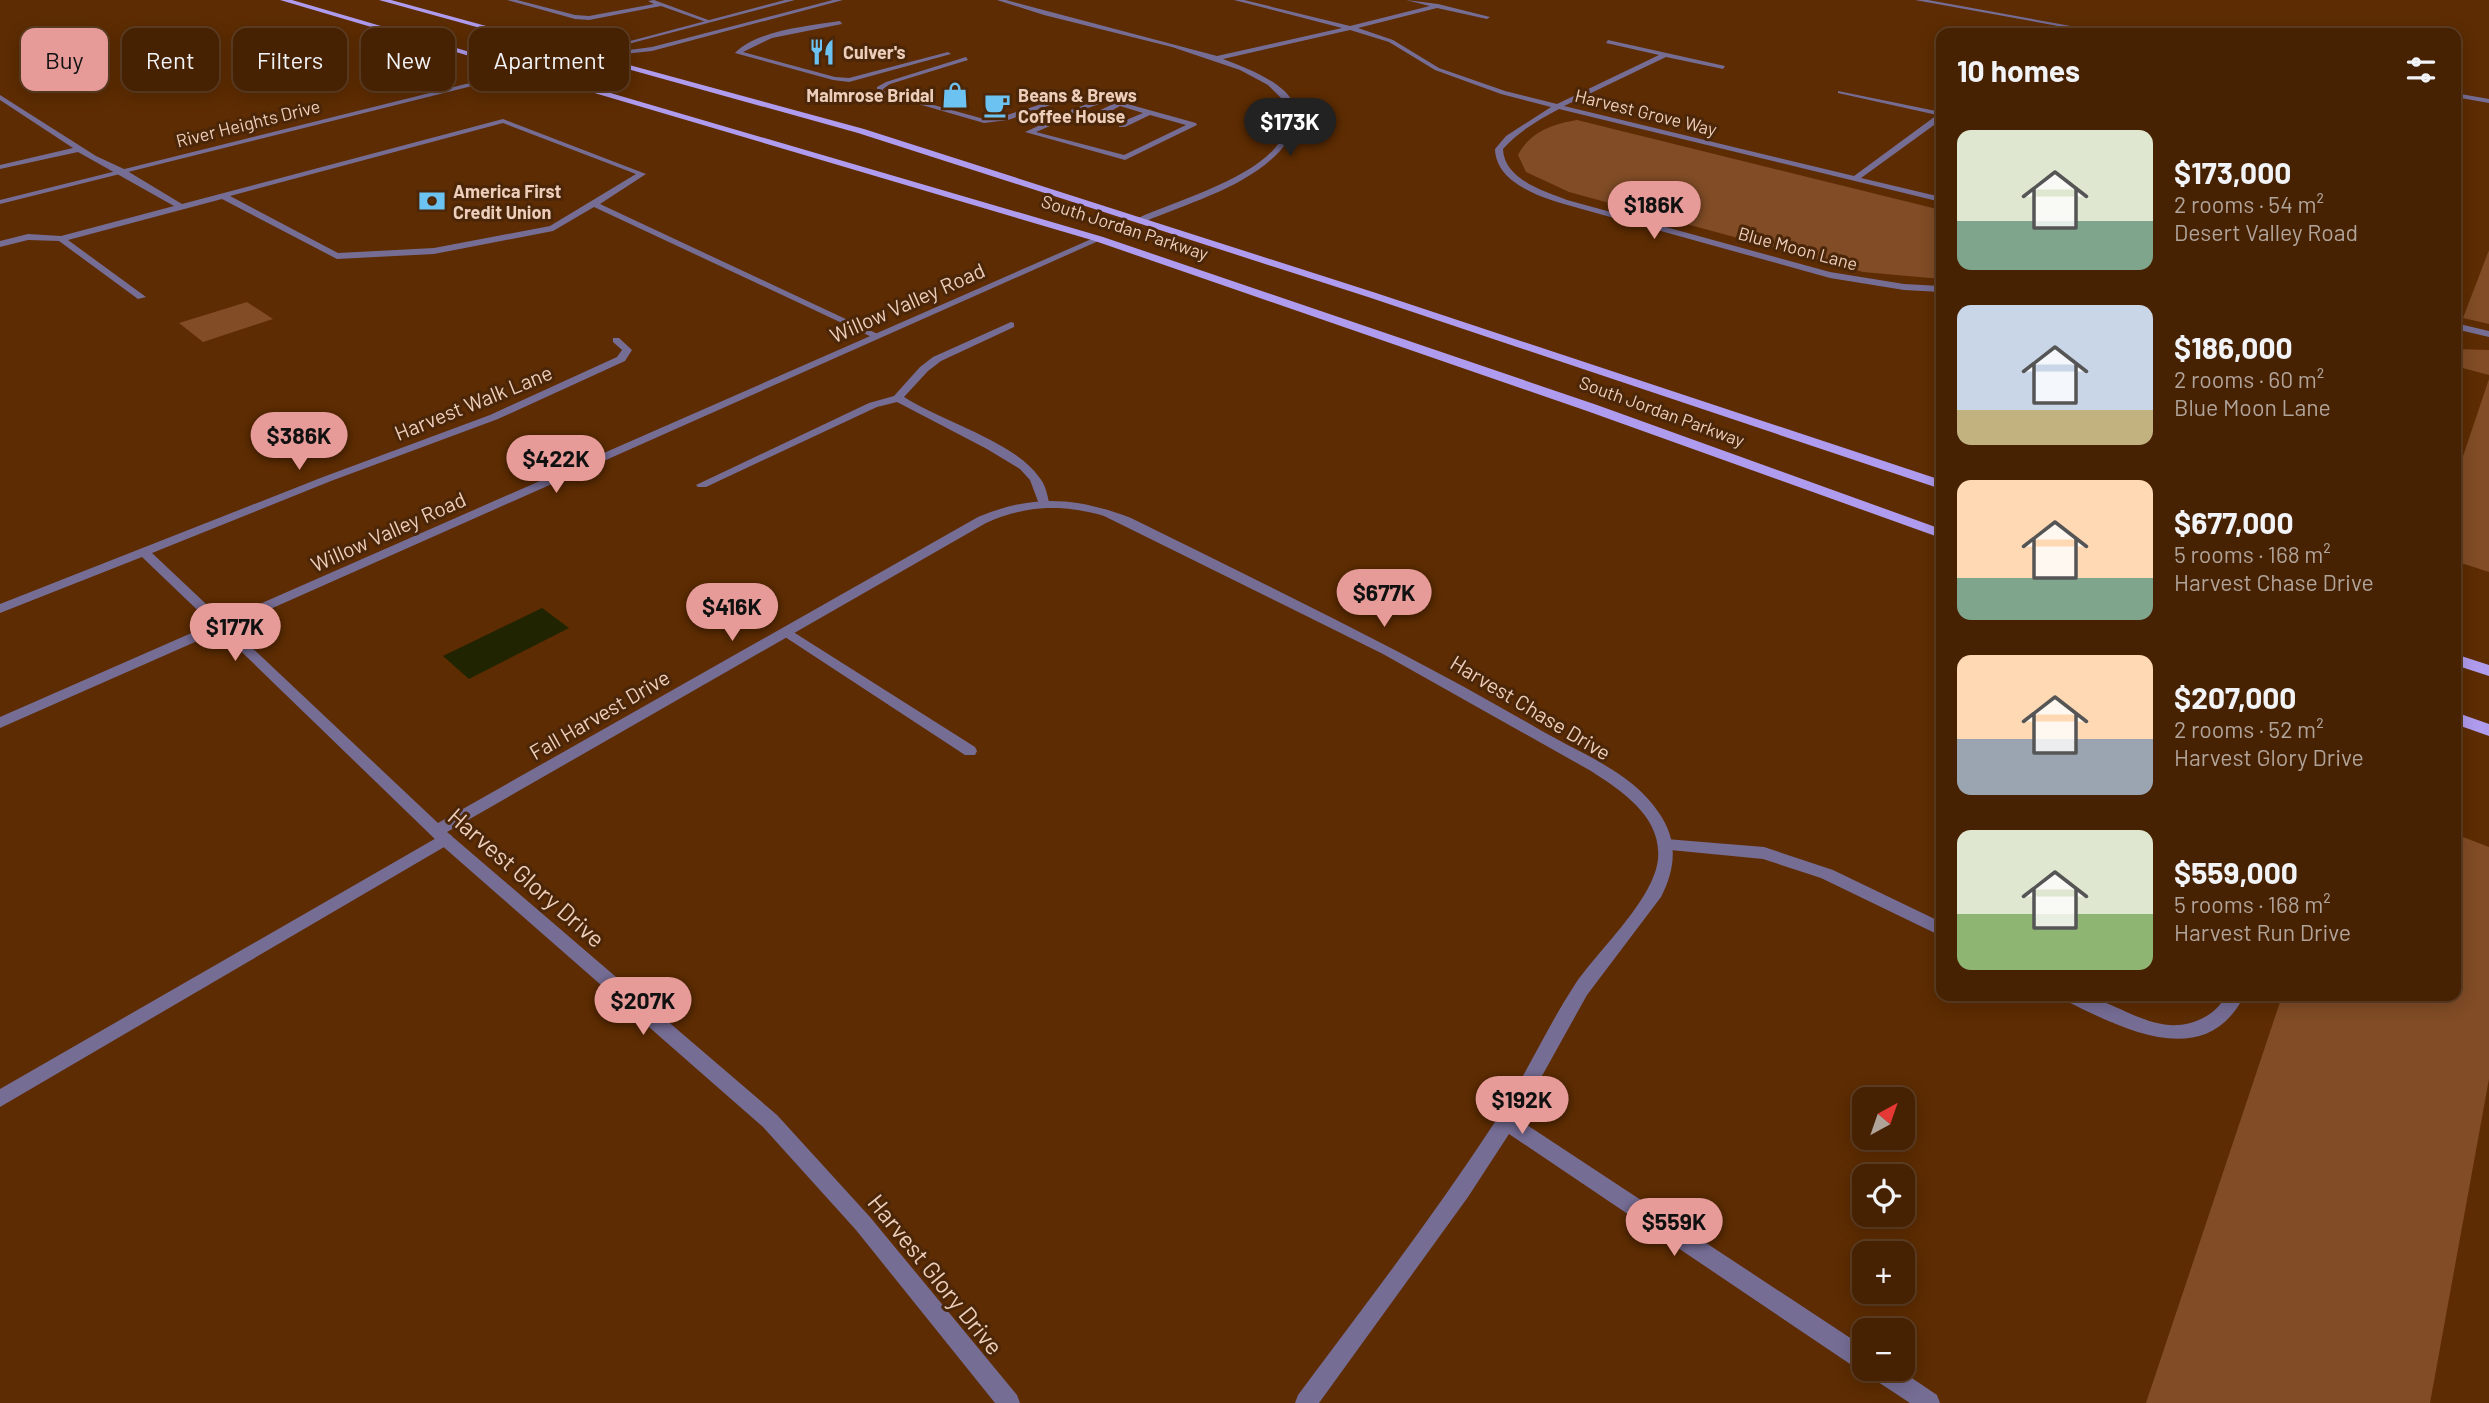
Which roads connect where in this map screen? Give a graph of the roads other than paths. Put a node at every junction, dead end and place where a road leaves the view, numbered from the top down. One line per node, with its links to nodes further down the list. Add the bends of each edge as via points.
1 (284, 0): 23 (main road, South Jordan Parkway)
2 (383, 0): 17 (main road, South Jordan Parkway)
3 (510, 0): 11 (street, via 589,18)
4 (650, 0): 11 (street)
5 (792, 0): 14 (street, River Heights Drive)
6 (840, 0): 21 (street, River Heights Drive)
7 (1000, 0): 25 (street)
8 (1237, 0): 16 (street, Harvest Grove Way)
9 (1409, 0): 12 (street)
10 (1918, 0): 18 (street)
11 (659, 5): 14 (street)
12 (1438, 6): 13 (street); 16 (street)
13 (1487, 17)
14 (708, 21): 19 (street, River Heights Drive)
15 (840, 23): 22 (street, via 756,42 738,53 849,80)
16 (1353, 27): 25 (street); 39 (street, Harvest Grove Way, via 1391,41 1456,78)
17 (484, 28)
18 (2078, 28)
19 (629, 41)
20 (1608, 43): 24 (street)
21 (629, 51)
22 (947, 54)
23 (469, 55)
24 (1664, 55): 27 (street); 39 (street)
25 (1218, 58): 64 (street, via 1252,72 1280,91 1292,113 1288,137 1247,172)
26 (966, 59): 32 (street, via 888,83 880,92 984,121)
27 (1723, 67)
28 (629, 68): 64 (main road, South Jordan Parkway, via 861,131)
29 (469, 84): 57 (street, River Heights Drive)
30 (596, 91): 66 (main road, South Jordan Parkway)
31 (1840, 92): 44 (street)
32 (1081, 93)
33 (2461, 96): 37 (street)
34 (0, 97): 55 (street)
35 (1095, 97): 36 (street)
36 (1104, 100): 38 (street); 41 (street)
37 (2489, 101)
38 (1121, 104): 40 (street); 45 (street)
39 (1558, 107): 58 (street, Harvest Grove Way); 68 (street, Blue Moon Lane, via 1509,136 1499,149 1508,173 1532,188 1829,274)
40 (1135, 109): 42 (street); 43 (street)
41 (1074, 112)
42 (1148, 113): 48 (street); 54 (street, via 1193,125 1125,158)
43 (1122, 114)
44 (1936, 114)
45 (1095, 116)
46 (1936, 119): 58 (street)
47 (1047, 124): 51 (street, via 1029,132)
48 (1122, 125)
49 (1066, 129): 51 (street)
50 (1080, 133): 53 (street)
51 (1048, 137): 53 (street)
52 (1095, 137): 54 (street)
53 (1062, 141): 54 (street)
54 (1077, 145)
55 (79, 149): 56 (street); 57 (street)
56 (0, 167)
57 (121, 171): 61 (street, River Heights Drive); 63 (street)
58 (1855, 179): 60 (street, Harvest Grove Way)
59 (223, 196): 62 (street, via 337,256 434,251 553,228); 62 (street, via 503,121 642,174); 63 (street)
60 (1936, 199)
61 (0, 202)
62 (594, 204): 73 (street)
63 (181, 207): 65 (street)
64 (1141, 220): 76 (main road, South Jordan Parkway)
65 (61, 239): 67 (street, via 28,237); 69 (street)
66 (1099, 239): 73 (street, Willow Valley Road); 79 (main road, South Jordan Parkway)
67 (0, 244)
68 (1936, 289)
69 (141, 298)
70 (1011, 326): 75 (street, via 937,359)
71 (2461, 327): 72 (street)
72 (2489, 334)
73 (877, 336): 82 (street, Willow Valley Road)
74 (616, 340): 80 (street, Harvest Walk Lane, via 627,351 621,359 533,401)
75 (898, 398): 77 (street, via 873,405); 78 (street, via 915,411 1013,459 1034,476)
76 (1936, 483)
77 (702, 485)
78 (1043, 502): 83 (street, Fall Harvest Drive, via 989,516); 91 (street, Harvest Chase Drive, via 1092,508 1127,521 1439,676 1629,791 1659,825)
79 (1936, 532)
80 (144, 552): 81 (street, Harvest Walk Lane); 82 (street, Harvest Glory Drive)
81 (0, 609)
82 (220, 626): 87 (street, Willow Valley Road); 90 (street, Harvest Glory Drive)
83 (787, 632): 89 (street); 90 (street, Fall Harvest Drive)
84 (2461, 661): 85 (main road)
85 (2489, 671)
86 (2461, 720): 88 (main road)
87 (0, 723)
88 (2489, 730)
89 (970, 751)
90 (441, 835): 95 (street, Fall Harvest Drive); 99 (street, Harvest Glory Drive, via 816,1167)
91 (1665, 845): 92 (street, via 1764,853 1826,874); 96 (street, via 1668,861 1655,893 1562,1019)
92 (1936, 928)
93 (2084, 1001): 94 (street, via 2162,1033 2203,1027 2229,1010)
94 (2233, 1001)
95 (0, 1099)
96 (1507, 1122): 97 (street); 100 (street)
97 (1852, 1352)
98 (1896, 1381): 101 (street)
99 (1009, 1403)
100 (1306, 1403)
101 (1929, 1403)

